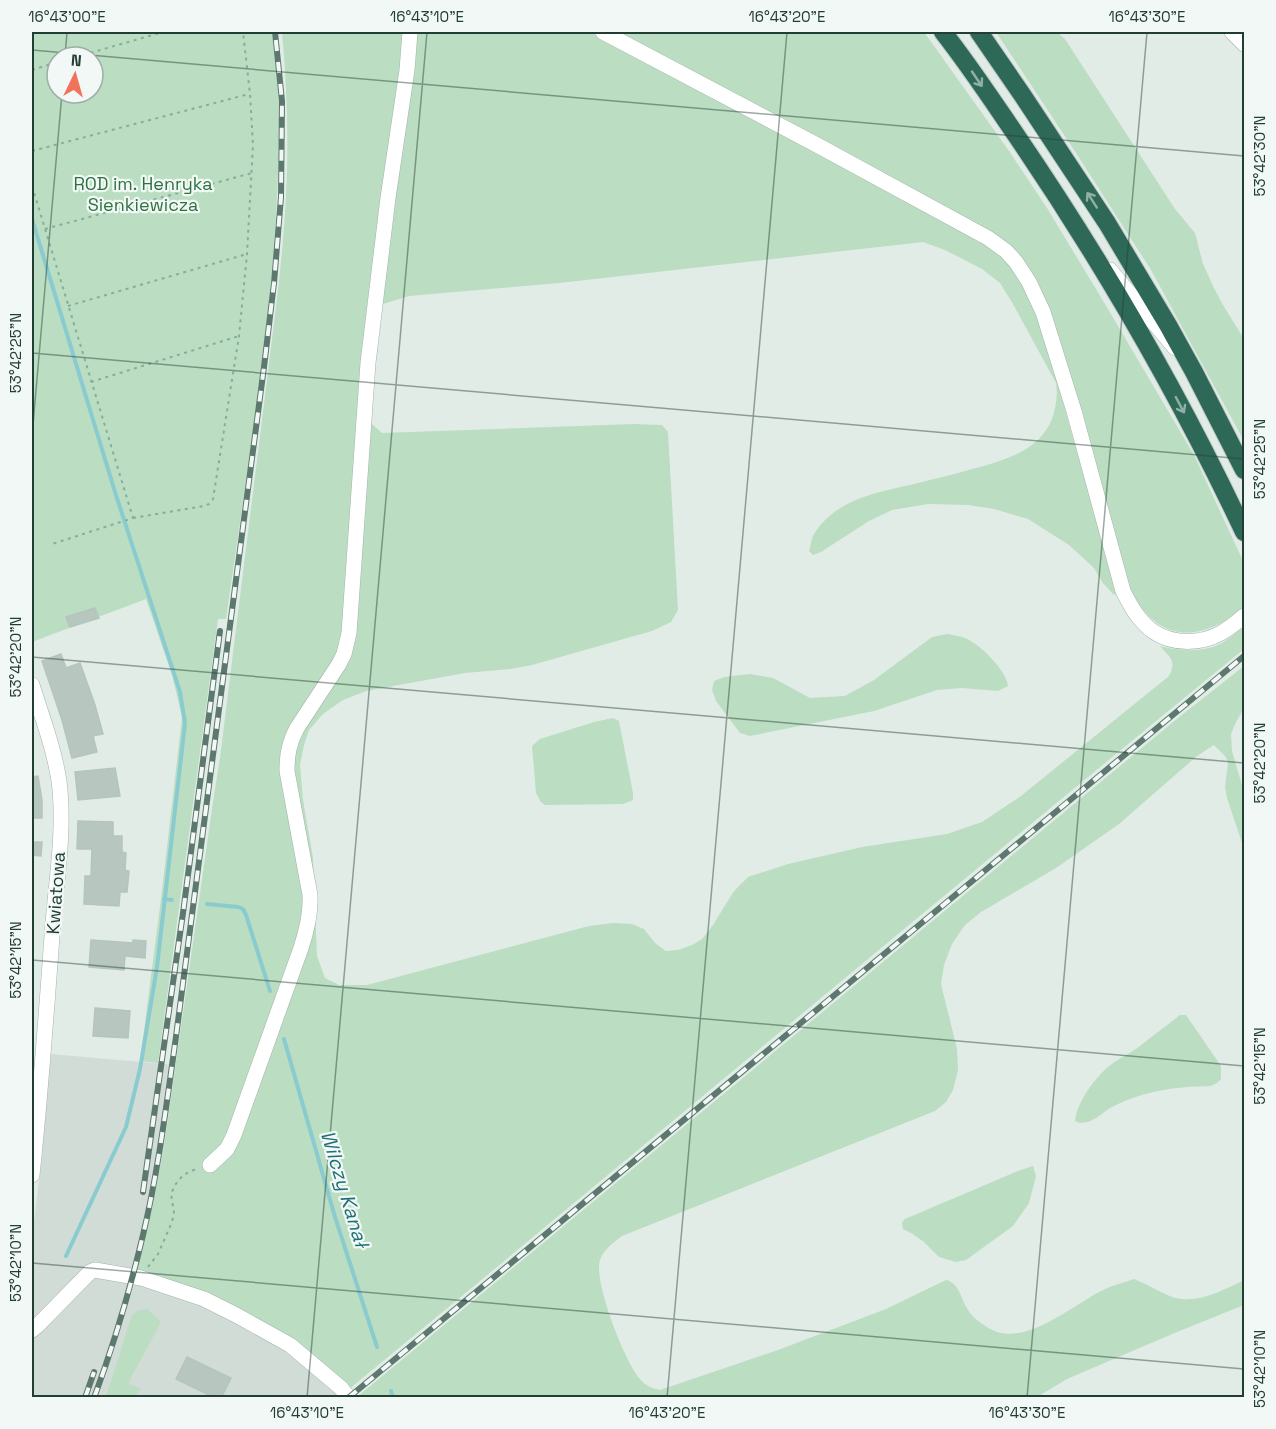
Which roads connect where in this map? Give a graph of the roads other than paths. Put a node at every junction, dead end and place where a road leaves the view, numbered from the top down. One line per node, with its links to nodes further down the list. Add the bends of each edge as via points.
1 (410, 32): 17 (street, via 369,363 349,633 344,654 291,739 287,759 310,895 310,916 234,1135 227,1149)
2 (603, 32): 14 (street, via 931,206 1006,251 1029,282 1043,312 1122,591 1131,608 1153,632 1187,642 1207,639)
3 (943, 32): 8 (highway, one-way to 8)
4 (979, 32): 7 (highway, one-way to 4)
5 (1232, 32): 6 (street)
6 (1245, 44)
7 (1107, 223): 9 (street); 10 (highway)
8 (1084, 237): 9 (street); 11 (highway)
9 (1138, 304): 10 (street); 11 (street)
10 (1194, 372): 12 (highway)
11 (1168, 383): 13 (highway, one-way to 13)
12 (1245, 470)
13 (1245, 532)
14 (1245, 616)
15 (32, 686): 16 (street, Kwiatowa, via 55,758 61,813)
16 (34, 1123): 18 (street, Kwiatowa)
17 (210, 1165)
18 (32, 1176)
19 (32, 1330): 20 (street, via 95,1269 141,1278 204,1299 268,1332 297,1351)
20 (349, 1398)

